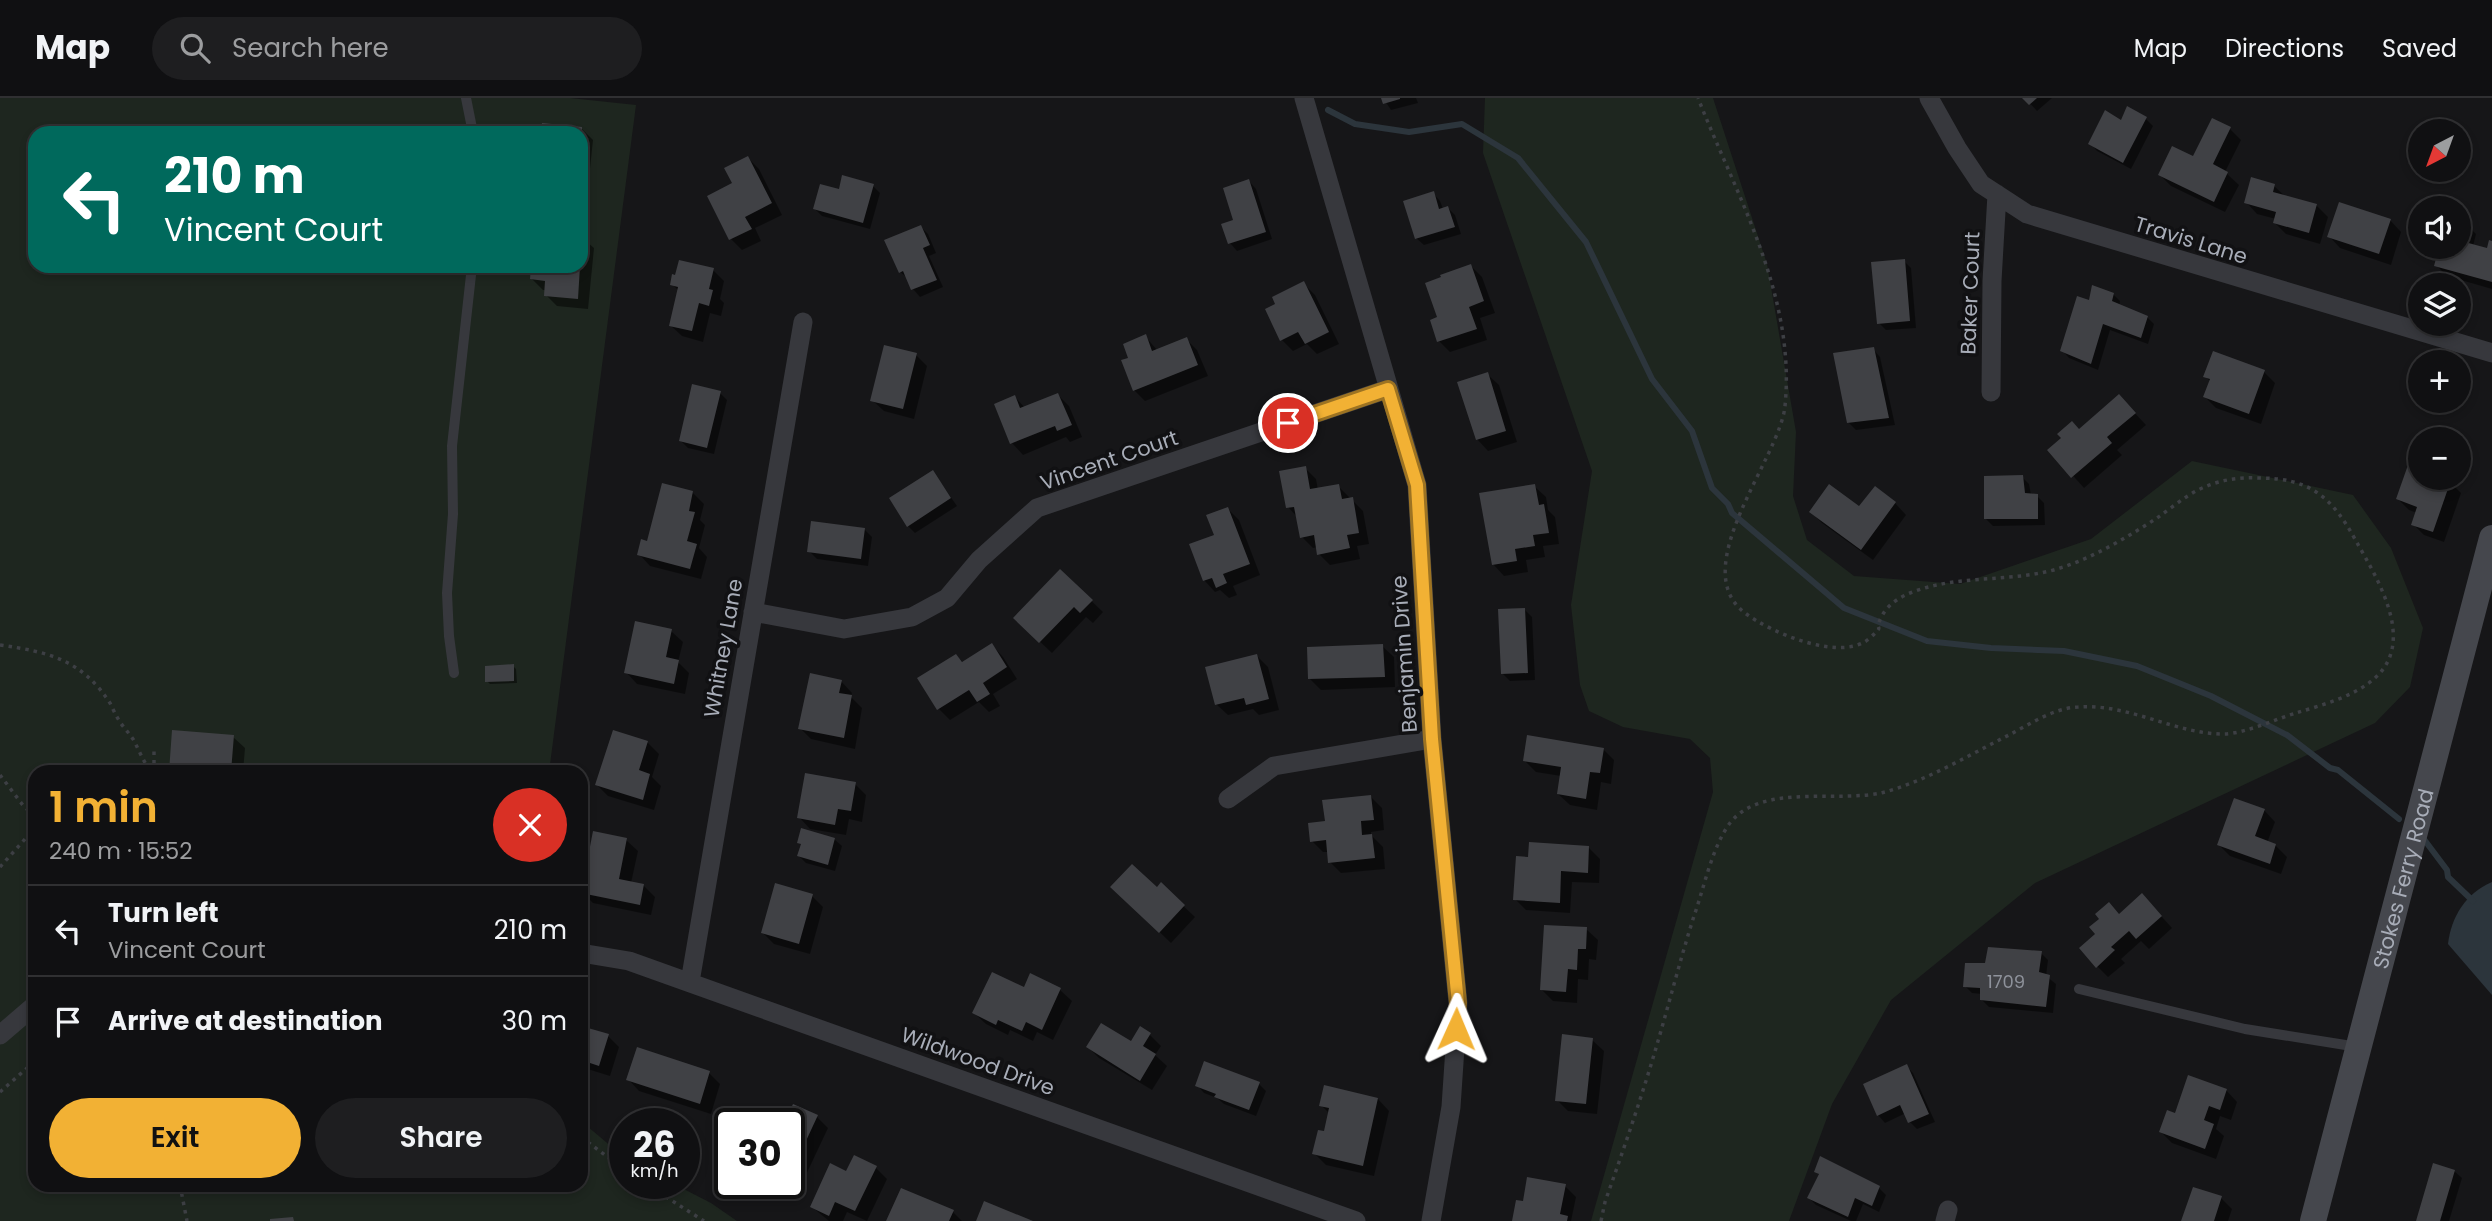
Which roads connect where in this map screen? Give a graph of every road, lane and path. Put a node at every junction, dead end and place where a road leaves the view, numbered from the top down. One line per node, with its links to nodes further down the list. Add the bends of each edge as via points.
1 (466, 98): 5 (lane)
2 (1304, 98): 10 (street, Benjamin Drive)
3 (1698, 98): 41 (path, via 1756,234 1780,314 1787,361 1784,414 1736,521 1728,552 1727,583 1738,608 1788,635 1847,649 1866,643 1878,629 1883,613 1902,595 1939,583 2051,571 2120,541 2198,490 2231,478 2289,479 2311,487 2330,502 2353,535 2385,600 2394,633 2393,649 2378,676 2353,691 2228,734 2124,710 2074,706 1916,781 1880,793 1793,797 1751,805 1730,823 1714,855)
4 (1929, 98): 6 (street, Travis Lane, via 1981,184)
5 (472, 126)
6 (1997, 194): 9 (street, Travis Lane, via 2027,214); 11 (street, Baker Court)
7 (471, 273): 15 (lane, via 452,446 447,593)
8 (803, 322): 13 (street, Whitney Lane)
9 (2492, 353)
10 (1388, 389): 13 (street, Vincent Court, via 1037,508 979,560 947,598 912,617 845,629); 16 (street, Benjamin Drive, via 1417,485)
11 (1991, 392)
12 (2492, 538): 30 (street, Stokes Ferry Road)
13 (752, 612): 26 (street, Whitney Lane)
14 (0, 645): 18 (path, via 44,652 80,670 110,704)
15 (454, 673)
16 (1432, 739): 21 (street, via 1273,766); 40 (street, Benjamin Drive, via 1458,1003 1451,1107)
17 (155, 749): 19 (path)
18 (148, 765)
19 (153, 765)
20 (0, 775): 22 (path)
21 (1228, 799)
22 (28, 809)
23 (28, 836): 24 (path)
24 (0, 867)
25 (588, 954): 26 (street, Wildwood Drive, via 629,961)
26 (690, 982): 39 (street, Wildwood Drive)
27 (2079, 989): 30 (lane, via 2245,1029)
28 (28, 1011): 29 (street)
29 (0, 1035)
30 (2358, 1048): 42 (street, Stokes Ferry Road)
31 (28, 1068): 32 (path)
32 (0, 1092)
33 (588, 1142): 34 (path)
34 (609, 1158)
35 (181, 1192): 37 (path)
36 (669, 1199): 38 (path)
37 (187, 1221)
38 (704, 1221)
39 (1356, 1221)
40 (1431, 1221)
41 (1601, 1221)
42 (2313, 1221)

